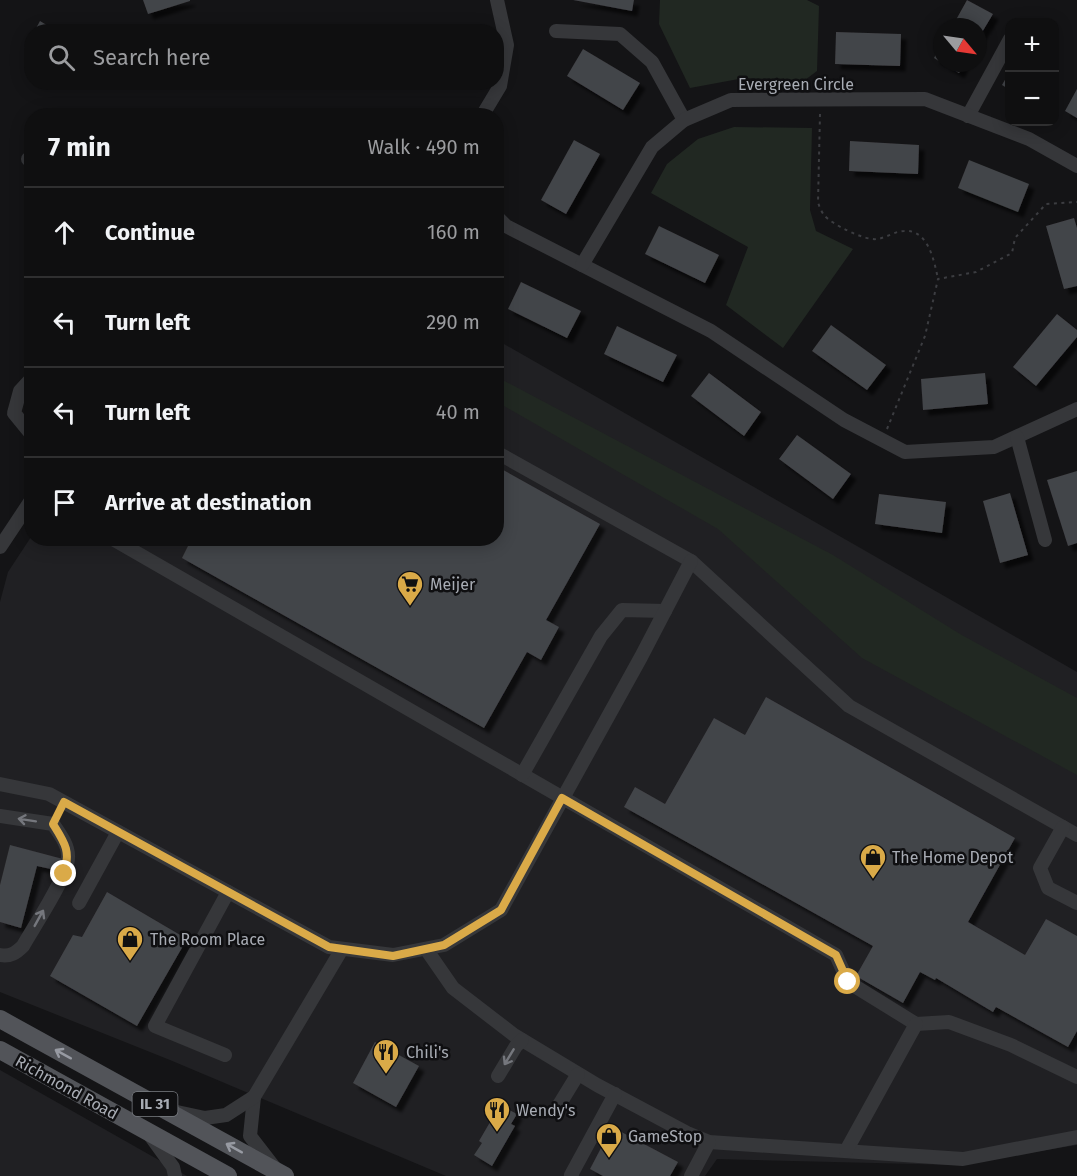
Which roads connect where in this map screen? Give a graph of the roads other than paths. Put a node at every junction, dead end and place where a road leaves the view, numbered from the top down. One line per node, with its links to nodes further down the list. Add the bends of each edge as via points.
1 (497, 0): 2 (street)
2 (502, 24)
3 (556, 31): 10 (street, via 620,34 652,62)
4 (504, 32): 6 (street)
5 (1005, 48): 9 (street)
6 (504, 63)
7 (498, 90): 8 (street)
8 (487, 108)
9 (968, 116): 10 (street, Evergreen Circle, via 925,99 731,100); 11 (street, Evergreen Circle, via 1029,139)
10 (684, 120): 13 (street, Evergreen Circle, via 652,147)
11 (1077, 166)
12 (504, 224): 13 (street)
13 (582, 265): 17 (street, via 711,331 844,420 906,452 994,447)
14 (24, 387): 16 (street, via 14,413)
15 (1077, 409): 17 (street)
16 (24, 425)
17 (1017, 437): 20 (street)
18 (504, 456): 23 (street)
19 (24, 512): 22 (street)
20 (1045, 540)
21 (125, 546): 25 (street)
22 (0, 547)
23 (691, 561): 24 (street); 31 (street, via 849,706)
24 (664, 611): 25 (street, via 622,610 601,636); 27 (street)
25 (522, 775): 27 (street)
26 (0, 784): 28 (street, via 49,794)
27 (562, 798): 38 (street, via 501,910 444,945); 41 (street, via 836,955 848,982)
28 (64, 802): 30 (street); 32 (street)
29 (0, 816): 30 (street, one-way to 29)
30 (53, 824): 39 (street, one-way to 30, via 16,953 23,946 64,874 69,856)
31 (1063, 827): 33 (street); 35 (street, via 1040,867 1048,888)
32 (118, 832): 34 (street); 36 (street)
33 (1077, 835)
34 (228, 892): 37 (street, via 329,947); 44 (street, via 155,1026)
35 (1076, 899)
36 (79, 903)
37 (342, 949): 38 (street, via 393,956); 49 (street)
38 (426, 949): 42 (street, via 453,988)
39 (0, 955)
40 (0, 1019): 50 (main road, Richmond Road / IL 31, one-way to 40)
41 (916, 1024): 47 (street, via 950,1022 1011,1044); 55 (street)
42 (522, 1040): 45 (street); 46 (street, one-way to 46)
43 (0, 1050): 52 (main road, Richmond Road / IL 31)
44 (225, 1055)
45 (579, 1074): 48 (street); 51 (street)
46 (498, 1076)
47 (1077, 1077)
48 (615, 1094): 54 (street); 59 (street)
49 (254, 1097): 50 (street, via 226,1115 205,1118); 56 (street, via 250,1136)
50 (163, 1109): 56 (main road, Richmond Road / IL 31, one-way to 50)
51 (556, 1110)
52 (148, 1132): 57 (street, via 173,1167); 58 (main road, Richmond Road / IL 31)
53 (1077, 1137): 55 (street, via 963,1159)
54 (709, 1142): 55 (street); 60 (street)
55 (846, 1151)
56 (282, 1174)
57 (175, 1176)
58 (228, 1176)
59 (572, 1176)
60 (691, 1176)

